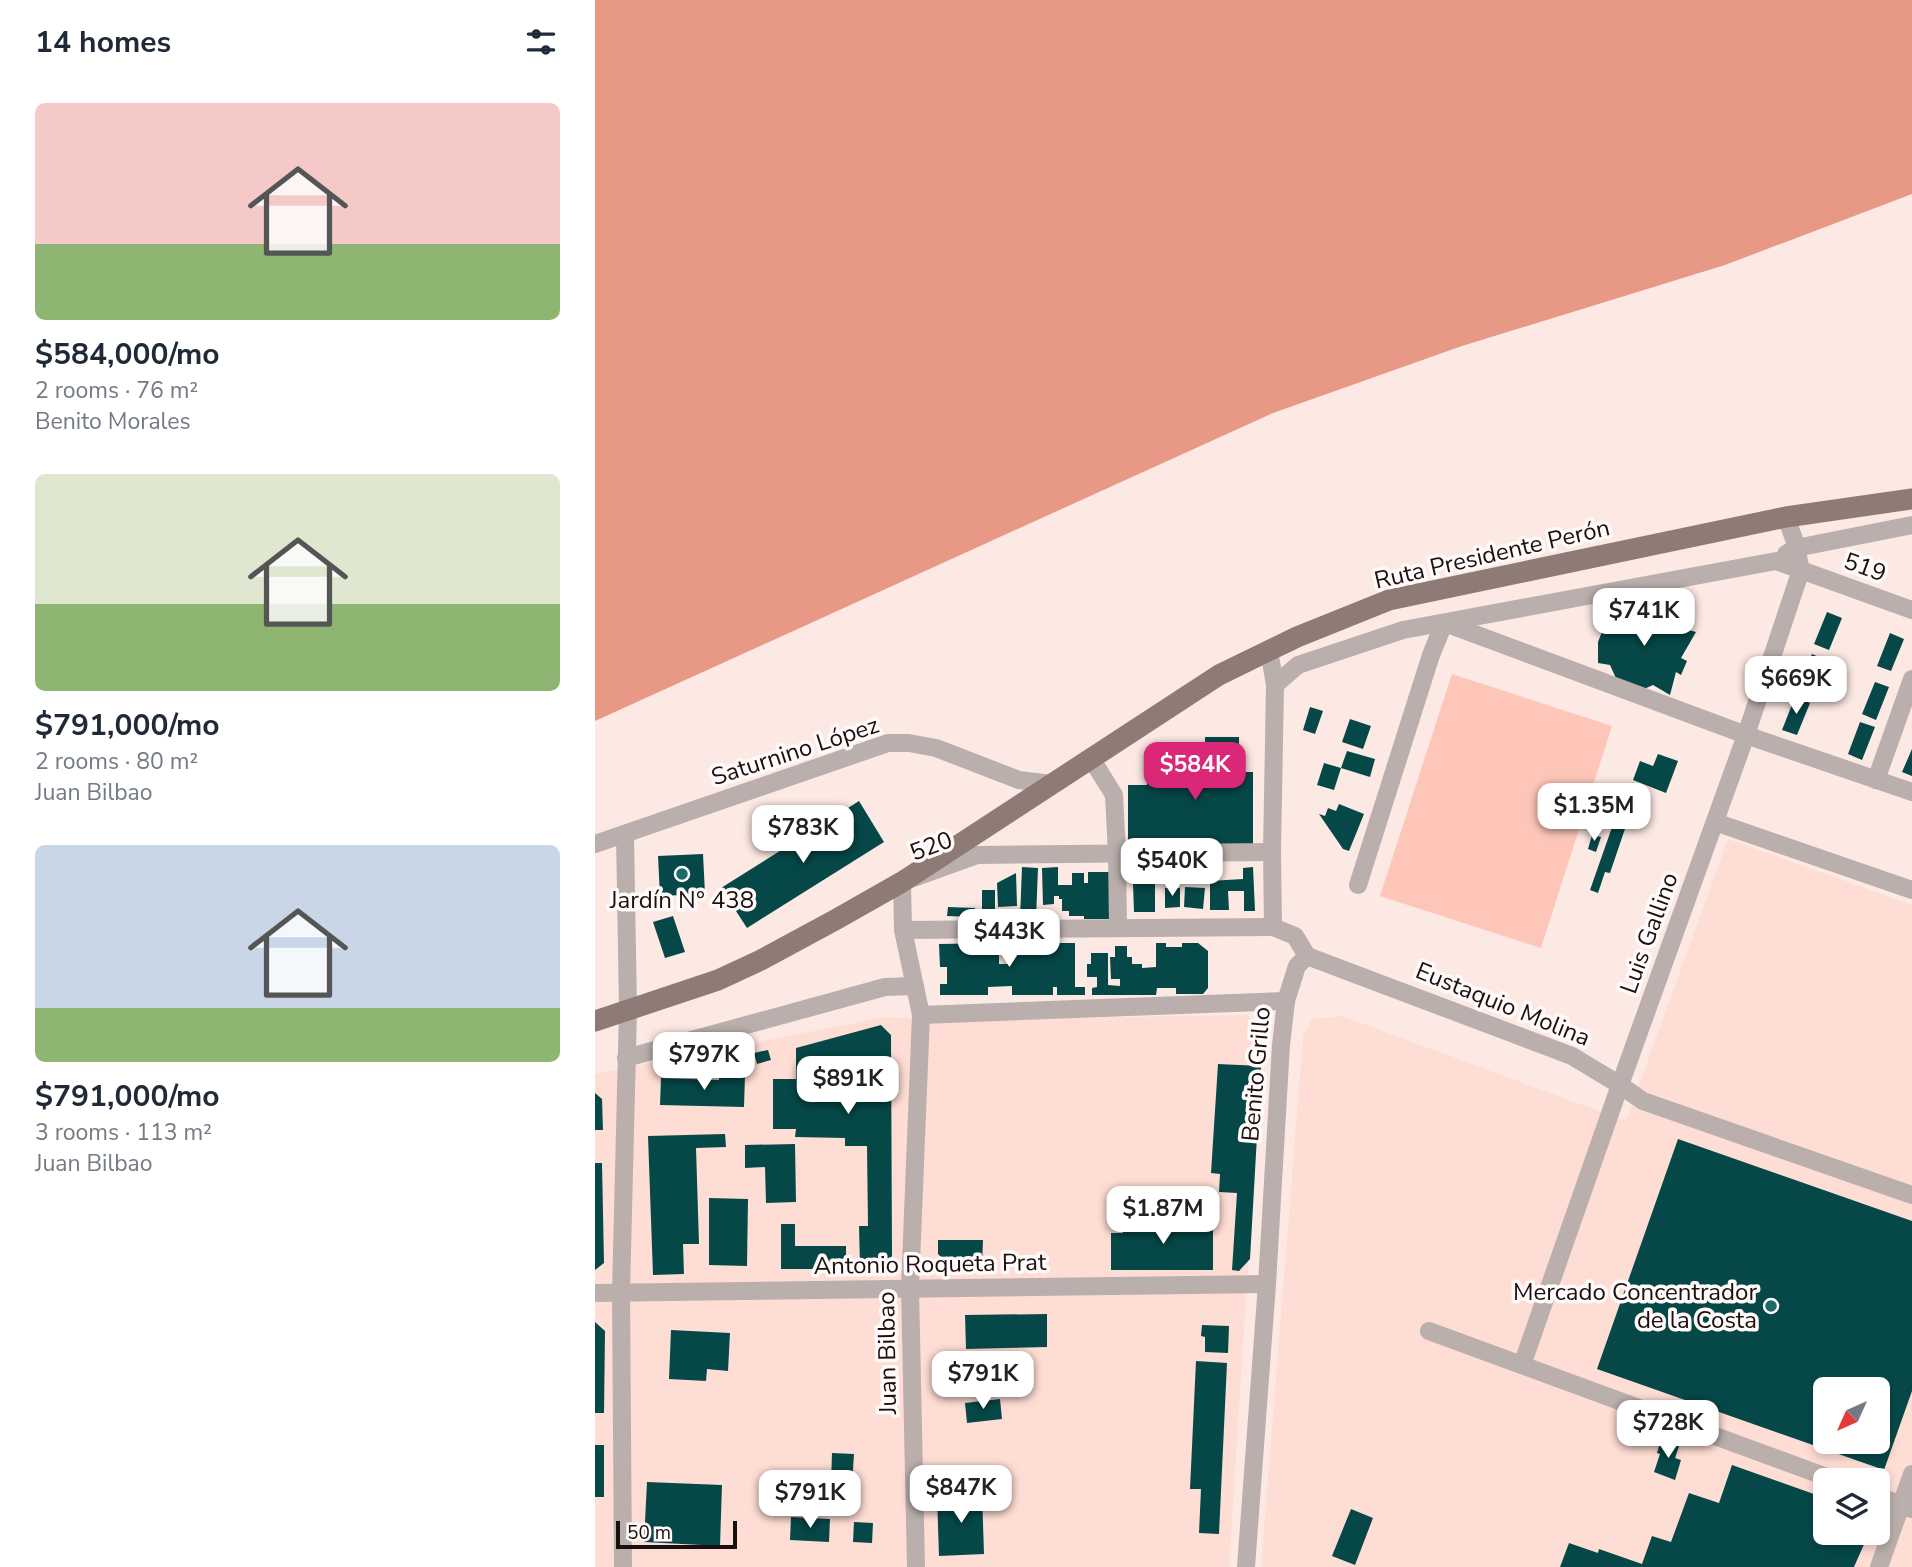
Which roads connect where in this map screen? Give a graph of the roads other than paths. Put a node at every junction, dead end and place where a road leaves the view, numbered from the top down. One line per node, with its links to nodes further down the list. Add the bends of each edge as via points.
1 (1912, 499): 2 (main road, Ruta Presidente Perón)
2 (1786, 517): 4 (street); 9 (main road, Ruta Presidente Perón, via 1389,600)
3 (1912, 525): 4 (street)
4 (1796, 548): 5 (street); 6 (street)
5 (1776, 561): 6 (street, 519); 8 (street)
6 (1801, 570): 7 (street, 519); 12 (street, Luis Gallino)
7 (1912, 610)
8 (1444, 623): 11 (street, via 1403,630 1298,665); 12 (street); 23 (street)
9 (1269, 650): 11 (street); 13 (main road, Ruta Presidente Perón, via 1219,675)
10 (1912, 679): 14 (street)
11 (1275, 685): 20 (street)
12 (1746, 735): 14 (street); 17 (street, Luis Gallino)
13 (1091, 758): 15 (main road, Ruta Presidente Perón); 21 (street, via 1114,795)
14 (1876, 780): 16 (street)
15 (1052, 784): 18 (street, Saturnino López, via 1019,779 936,748 888,743); 22 (main road, Ruta Presidente Perón)
16 (1912, 792)
17 (1715, 822): 24 (street); 35 (street, Luis Gallino)
18 (625, 834): 19 (street, Saturnino López); 31 (street)
19 (595, 844)
20 (1272, 852): 21 (street, 520); 25 (street)
21 (1117, 854): 22 (street, 520, via 977,855); 26 (street)
22 (902, 882): 27 (street, Juan Bilbao); 31 (main road, via 761,960 718,980)
23 (1357, 885)
24 (1912, 890)
25 (1273, 927): 26 (street); 28 (street, via 1295,936)
26 (1118, 928): 27 (street)
27 (903, 930): 29 (street, Juan Bilbao)
28 (1307, 956): 30 (street, Benito Grillo, via 1297,966); 35 (street, Eustaquio Molina, via 1572,1056)
29 (915, 986): 32 (street, Juan Bilbao); 34 (street, via 885,987)
30 (1286, 1001): 32 (street); 37 (street, Benito Grillo)
31 (628, 1010): 33 (main road); 34 (street)
32 (921, 1016): 38 (street, Juan Bilbao)
33 (595, 1021)
34 (626, 1058): 39 (street)
35 (1620, 1085): 36 (street, Eustaquio Molina, via 1643,1101); 42 (street, Luis Gallino)
36 (1912, 1195)
37 (1267, 1284): 38 (street, Antonio Roqueta Prat); 49 (street, Benito Grillo)
38 (910, 1288): 39 (street, Antonio Roqueta Prat); 48 (street, Juan Bilbao)
39 (621, 1292): 40 (street, Antonio Roqueta Prat); 47 (street)
40 (595, 1293)
41 (1429, 1331): 42 (street)
42 (1522, 1366): 43 (street)
43 (1813, 1472)
44 (1912, 1474): 46 (street)
45 (1890, 1501): 46 (street)
46 (1907, 1507): 50 (street)
47 (623, 1567)
48 (916, 1567)
49 (1246, 1567)
50 (1879, 1567)

